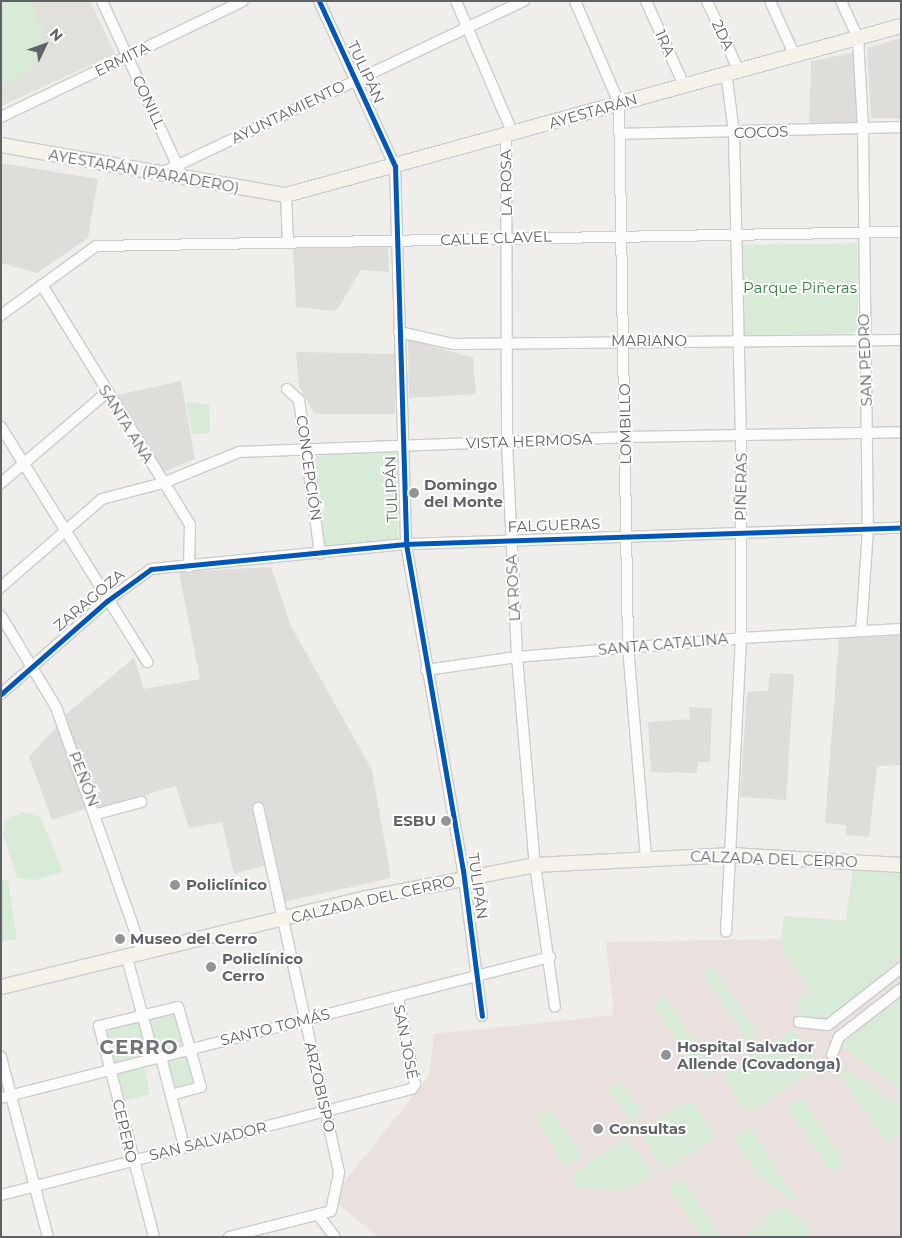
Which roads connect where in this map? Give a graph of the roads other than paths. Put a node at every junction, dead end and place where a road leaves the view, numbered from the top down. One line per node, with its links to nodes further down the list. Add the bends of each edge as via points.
1 (102, 1): 15 (street, CONILL)
2 (243, 1): 15 (street, ERMITA)
3 (319, 1): 17 (street, TULIPÁN)
4 (456, 1): 12 (street, LA ROSA)
5 (524, 1): 12 (street, AYUNTAMIENTO)
6 (575, 1): 19 (street, LOMBILLO)
7 (646, 1): 18 (street, 1RA)
8 (707, 1): 16 (street, 2DA)
9 (770, 1): 14 (street)
10 (841, 1): 13 (street, SAN PEDRO)
11 (901, 26): 13 (main road, AYESTARÁN)
12 (467, 28): 17 (street, AYUNTAMIENTO); 25 (street, LA ROSA)
13 (858, 38): 14 (main road, AYESTARÁN); 21 (street, SAN PEDRO)
14 (794, 54): 16 (main road, AYESTARÁN)
15 (128, 57): 20 (street, ERMITA); 28 (street, CONILL)
16 (732, 71): 18 (main road, AYESTARÁN); 23 (street, PIÑERAS)
17 (356, 79): 27 (street, TULIPÁN); 28 (street, AYUNTAMIENTO)
18 (684, 85): 19 (main road, AYESTARÁN)
19 (619, 103): 24 (street, LOMBILLO); 25 (main road, AYESTARÁN)
20 (1, 117)
21 (863, 127): 22 (street, COCOS); 23 (street, COCOS); 32 (street, SAN PEDRO)
22 (901, 127)
23 (734, 133): 24 (street, COCOS); 31 (street, PIÑERAS)
24 (621, 134): 33 (street, LOMBILLO)
25 (509, 135): 27 (main road, AYESTARÁN); 34 (street, LA ROSA)
26 (1, 146): 28 (main road, AYESTARÁN (PARADERO), via 161,173)
27 (395, 166): 29 (main road, AYESTARÁN); 35 (street, TULIPÁN)
28 (180, 171): 29 (main road, AYESTARÁN (PARADERO))
29 (286, 195): 36 (street)
30 (901, 232): 32 (street, CALLE CLAVEL)
31 (735, 234): 32 (street, CALLE CLAVEL); 33 (street, CALLE CLAVEL); 40 (street, PIÑERAS)
32 (862, 234): 41 (street, SAN PEDRO)
33 (619, 235): 34 (street, CALLE CLAVEL); 43 (street, LOMBILLO)
34 (507, 239): 35 (street, CALLE CLAVEL); 44 (street, LA ROSA)
35 (397, 241): 36 (street, CALLE CLAVEL); 39 (street, TULIPÁN)
36 (288, 243): 37 (street, CALLE CLAVEL, via 92,248)
37 (42, 285): 38 (street); 46 (street, SANTA ANA)
38 (1, 314)
39 (399, 332): 44 (street, MARIANO, via 453,344); 53 (street, TULIPÁN)
40 (740, 340): 41 (street, MARIANO); 43 (street, MARIANO); 50 (street, PIÑERAS)
41 (864, 340): 42 (street, MARIANO); 49 (street, SAN PEDRO)
42 (901, 340)
43 (622, 341): 44 (street, MARIANO); 51 (street, LOMBILLO)
44 (507, 342): 52 (street, LA ROSA)
45 (287, 389): 54 (street, CONCEPCIÓN, via 299,400)
46 (106, 393): 55 (street); 57 (street, SANTA ANA)
47 (1, 427): 55 (street)
48 (901, 432): 49 (street, VISTA HERMOSA)
49 (867, 433): 50 (street, VISTA HERMOSA); 59 (street, SAN PEDRO)
50 (741, 436): 51 (street, VISTA HERMOSA); 60 (street, PIÑERAS)
51 (625, 437): 52 (street, VISTA HERMOSA); 62 (street, LOMBILLO)
52 (507, 443): 53 (street, VISTA HERMOSA); 63 (street, LA ROSA)
53 (402, 446): 54 (street, VISTA HERMOSA); 64 (street, TULIPÁN)
54 (306, 450): 57 (street, VISTA HERMOSA, via 238,452); 65 (street, CONCEPCIÓN)
55 (24, 464): 56 (street); 61 (street)
56 (1, 483)
57 (163, 484): 61 (street, VISTA HERMOSA, via 102,499); 67 (street, SANTA ANA, via 190,525)
58 (901, 528): 59 (street, FALGUERAS)
59 (868, 529): 60 (street, FALGUERAS); 72 (street, SAN PEDRO)
60 (740, 531): 62 (street, FALGUERAS); 73 (street, PIÑERAS)
61 (65, 533): 68 (street, VISTA HERMOSA); 69 (street)
62 (627, 535): 63 (street, FALGUERAS); 74 (street, LOMBILLO)
63 (510, 540): 64 (street, FALGUERAS); 75 (street, LA ROSA)
64 (406, 544): 65 (street, FALGUERAS); 78 (street, TULIPÁN)
65 (320, 554): 66 (street, FALGUERAS)
66 (210, 566): 67 (street, ZARAGOZA)
67 (189, 567): 69 (street, ZARAGOZA, via 144,570)
68 (1, 587)
69 (107, 600): 76 (street); 77 (street, ZARAGOZA)
70 (1, 616): 77 (street, PEÑÓN)
71 (901, 629): 72 (street, SANTA CATALINA)
72 (861, 631): 73 (street, SANTA CATALINA)
73 (740, 638): 74 (street, SANTA CATALINA); 83 (street, PIÑERAS)
74 (628, 647): 75 (street, SANTA CATALINA); 84 (street, LOMBILLO)
75 (517, 657): 78 (street, SANTA CATALINA); 85 (street, LA ROSA)
76 (147, 662)
77 (32, 665): 79 (street, ZARAGOZA); 82 (street, PEÑÓN, via 56,708)
78 (426, 670): 87 (street, TULIPÁN)
79 (1, 694)
80 (140, 802): 82 (street)
81 (258, 808): 88 (street, ARZOBISPO)
82 (97, 814): 90 (street, PEÑÓN)
83 (732, 855): 84 (main road, CALZADA DEL CERRO); 86 (main road, CALZADA DEL CERRO); 89 (street, PIÑERAS)
84 (646, 856): 85 (main road, CALZADA DEL CERRO)
85 (535, 865): 87 (main road, CALZADA DEL CERRO); 91 (street, LA ROSA)
86 (901, 865)
87 (464, 878): 88 (main road, CALZADA DEL CERRO); 94 (street, TULIPÁN)
88 (281, 919): 90 (main road, CALZADA DEL CERRO); 101 (street, ARZOBISPO)
89 (726, 932)
90 (143, 954): 92 (main road, CALZADA DEL CERRO)
91 (550, 957): 94 (street, SANTO TOMÁS); 98 (street, LA ROSA)
92 (127, 958): 95 (main road, CALZADA DEL CERRO); 99 (street)
93 (901, 968): 102 (street, via 828,1025)
94 (478, 976): 97 (street, SANTO TOMÁS); 100 (street, TULIPÁN)
95 (1, 987)
96 (901, 989): 104 (street, via 839,1037)
97 (398, 997): 101 (street, SANTO TOMÁS); 108 (street, SAN JOSÉ)
98 (555, 1007)
99 (142, 1015): 103 (street, via 178,1007); 106 (street); 107 (street, CEPERO, via 99,1026)
100 (482, 1016)
101 (304, 1019): 103 (street, SANTO TOMÁS); 111 (street, ARZOBISPO)
102 (799, 1022)
103 (190, 1049): 106 (street, SANTO TOMÁS); 109 (street, via 201,1087)
104 (832, 1055)
105 (1, 1057): 110 (street)
106 (158, 1057): 107 (street, SANTO TOMÁS); 109 (street)
107 (110, 1069): 110 (street, SANTO TOMÁS); 113 (street, CEPERO)
108 (414, 1087): 111 (street, SAN SALVADOR)
109 (171, 1095): 112 (street)
110 (6, 1097): 114 (street)
111 (326, 1112): 112 (street, SAN SALVADOR); 116 (street, ARZOBISPO, via 339,1172 330,1211)
112 (184, 1146): 113 (street, SAN SALVADOR)
113 (132, 1160): 114 (street, SAN SALVADOR); 118 (street, CEPERO)
114 (35, 1187): 115 (street, SAN SALVADOR); 117 (street)
115 (1, 1194)
116 (319, 1216): 119 (street); 120 (street)
117 (48, 1237)
118 (154, 1237)
119 (229, 1237)
120 (335, 1237)

